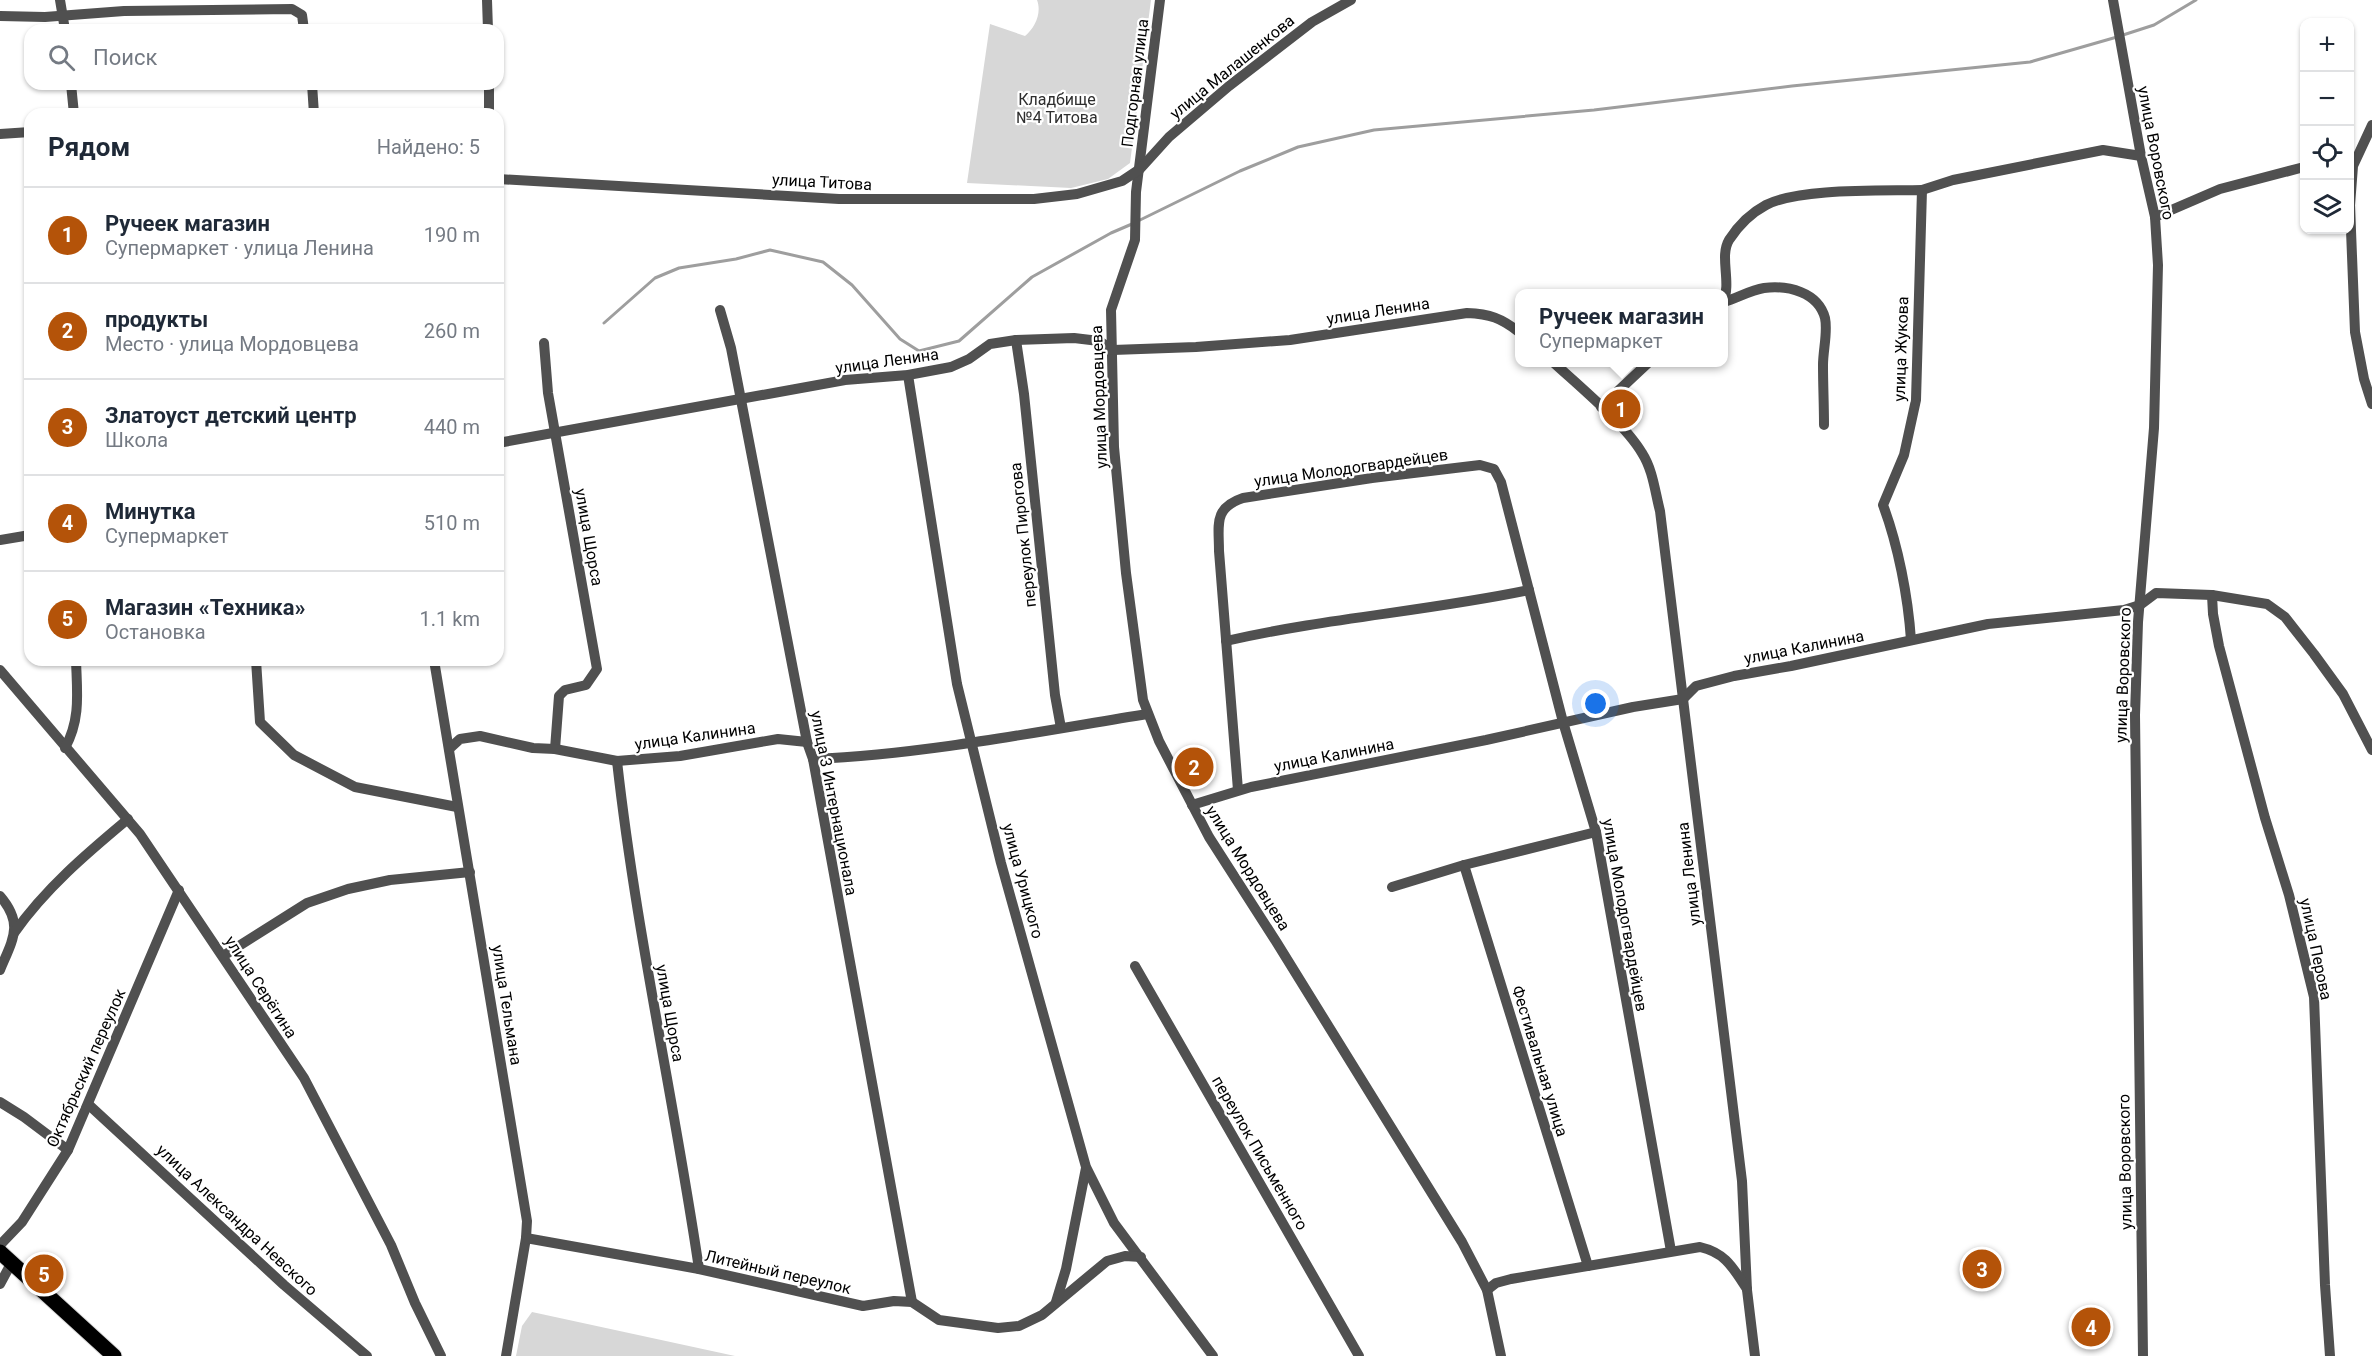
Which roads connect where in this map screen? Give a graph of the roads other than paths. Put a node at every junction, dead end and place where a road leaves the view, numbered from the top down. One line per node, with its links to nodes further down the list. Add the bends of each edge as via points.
1 (60, 0): 6 (street)
2 (487, 0): 10 (street)
3 (1160, 0): 23 (street, Подгорная улица)
4 (1351, 0): 23 (street, улица Малашенкова, via 1312,22 1229,86 1169,136)
5 (2113, 0): 22 (street, улица Воровского)
6 (63, 14): 7 (street); 8 (street); 9 (street, via 292,9 302,15)
7 (0, 16)
8 (64, 24)
9 (303, 24)
10 (488, 24)
11 (72, 90): 14 (street)
12 (312, 90): 15 (street)
13 (489, 90): 16 (street)
14 (73, 108)
15 (314, 108)
16 (489, 108)
17 (2372, 126): 20 (street)
18 (24, 132): 19 (street)
19 (0, 134)
20 (2361, 148): 21 (street); 26 (street)
21 (2354, 152)
22 (2141, 156): 28 (street, via 2103,150 1953,180); 30 (street, улица Воровского)
23 (1140, 168): 27 (street, улица Титова); 29 (street, улица Мордовцева)
24 (2300, 168): 30 (street, via 2220,189)
25 (504, 179): 27 (street, улица Титова, via 839,199 948,201 1034,199 1077,194)
26 (2350, 180)
27 (1122, 181): 29 (street)
28 (1922, 190): 32 (street, via 1789,197 1767,205 1748,216 1728,242); 53 (street, улица Жукова, via 1916,400 1904,455 1883,505 1910,613)
29 (1136, 192): 38 (street, улица Мордовцева, via 1137,229 1111,310)
30 (2155, 217): 52 (street, улица Воровского, via 2158,265 2154,428)
31 (2351, 234): 43 (street, via 2355,332)
32 (1726, 289)
33 (1728, 301): 45 (street, via 1763,288 1796,290 1813,297 1825,319)
34 (720, 310): 42 (street, улица 3 Интернационала)
35 (1515, 329): 38 (street, улица Ленина, via 1487,314 1467,313 1290,340)
36 (1016, 340): 38 (street, улица Ленина, via 1074,338 1100,341); 41 (street, улица Ленина, via 990,344 951,367); 62 (street, переулок Пирогова)
37 (544, 344): 46 (street, улица Щорса)
38 (1113, 350): 60 (street, улица Мордовцева, via 1114,447 1126,573)
39 (1557, 367): 44 (street, улица Ленина)
40 (1645, 367): 44 (street)
41 (908, 375): 42 (street, улица Ленина, via 845,380); 65 (street, улица Урицкого, via 957,684)
42 (741, 399): 46 (street, улица Ленина); 64 (street, улица 3 Интернационала)
43 (2372, 404)
44 (1601, 407): 59 (street, улица Ленина, via 1643,453 1652,476 1660,511)
45 (1824, 425)
46 (554, 432): 47 (street, улица Ленина); 68 (street, улица Щорса, via 597,669 586,685 565,690 559,696)
47 (504, 442)
48 (24, 536): 49 (street)
49 (0, 540)
50 (1529, 590): 54 (street, via 1282,628); 54 (street, улица Молодогвардейцев, via 1501,482 1494,469 1470,466 1243,498 1224,507 1219,517); 61 (street, улица Молодогвардейцев)
51 (2212, 595): 52 (street, улица Калинина, via 2156,593); 63 (street, улица Калинина, via 2267,604 2285,616); 112 (street, улица Перова, via 2222,657 2314,997)
52 (2140, 605): 53 (street, улица Калинина, via 1988,624); 111 (street, улица Воровского, via 2135,715)
53 (1911, 640): 59 (street, улица Калинина, via 1734,676 1696,686)
54 (1226, 641): 72 (street, улица Молодогвардейцев)
55 (76, 666): 66 (street, via 78,708 74,732)
56 (256, 666): 74 (street, via 260,722 294,755 355,787)
57 (435, 666): 67 (street, улица Тельмана)
58 (0, 670): 66 (street, улица Серёгина)
59 (1683, 699): 61 (street, улица Калинина); 100 (street, улица Ленина, via 1742,1180)
60 (1147, 714): 62 (street); 73 (street, улица Мордовцева)
61 (1563, 722): 72 (street, улица Калинина); 76 (street, улица Молодогвардейцев)
62 (1060, 728): 65 (street)
63 (2368, 733): 69 (street, улица Калинина)
64 (807, 742): 70 (street, улица 3 Интернационала); 71 (street, улица Калинина, via 778,739 680,756)
65 (973, 743): 70 (street); 89 (street, улица Урицкого, via 1001,863)
66 (65, 748): 75 (street, улица Серёгина)
67 (450, 749): 68 (street, улица Калинина, via 460,739 480,736); 74 (street, улица Тельмана)
68 (555, 749): 71 (street, улица Калинина)
69 (2372, 750)
70 (813, 759): 101 (street, улица 3 Интернационала)
71 (617, 761): 97 (street, улица Щорса, via 627,854)
72 (1238, 790): 73 (street, улица Калинина)
73 (1192, 805): 99 (street, улица Мордовцева, via 1462,1242)
74 (457, 807): 78 (street, улица Тельмана)
75 (128, 819): 80 (street, улица Серёгина); 82 (street, via 49,889)
76 (1596, 832): 77 (street); 92 (street, улица Молодогвардейцев)
77 (1464, 865): 79 (street); 96 (street, Фестивальная улица)
78 (470, 872): 83 (street, via 390,880 348,889 307,903); 90 (street, улица Тельмана, via 527,1221)
79 (1392, 887)
80 (180, 890): 83 (street, улица Серёгина); 87 (street, Октябрьский переулок)
81 (0, 896): 82 (street, via 14,918)
82 (14, 933): 84 (street)
83 (223, 956): 105 (street, улица Серёгина, via 304,1078 391,1245)
84 (1, 962)
85 (1134, 966): 108 (street, переулок Письменного)
86 (0, 1102): 88 (street)
87 (89, 1105): 88 (street, Октябрьский переулок); 104 (street, улица Александра Невского)
88 (68, 1150): 91 (street, Октябрьский переулок, via 22,1222)
89 (1086, 1167): 94 (street, улица Урицкого, via 1114,1223); 102 (street)
90 (526, 1238): 97 (street, Литейный переулок); 106 (street, улица Тельмана)
91 (0, 1245)
92 (1671, 1251): 96 (street); 100 (street, via 1700,1247 1715,1251 1734,1269)
93 (0, 1252): 95 (main road)
94 (1141, 1257): 102 (street, via 1107,1261); 107 (street, улица Урицкого)
95 (12, 1262): 98 (street); 103 (main road)
96 (1588, 1266): 99 (street, via 1511,1279)
97 (699, 1269): 101 (street, Литейный переулок, via 863,1306)
98 (0, 1284)
99 (1487, 1290): 109 (street, улица Мордовцева)
100 (1747, 1290): 110 (street, улица Ленина)
101 (912, 1302): 102 (street, via 939,1320 998,1328 1019,1326 1042,1315)
102 (1056, 1302)
103 (114, 1356)
104 (367, 1356)
105 (441, 1356)
106 (506, 1356)
107 (1213, 1356)
108 (1359, 1356)
109 (1501, 1356)
110 (1755, 1356)
111 (2143, 1356)
112 (2330, 1356)

